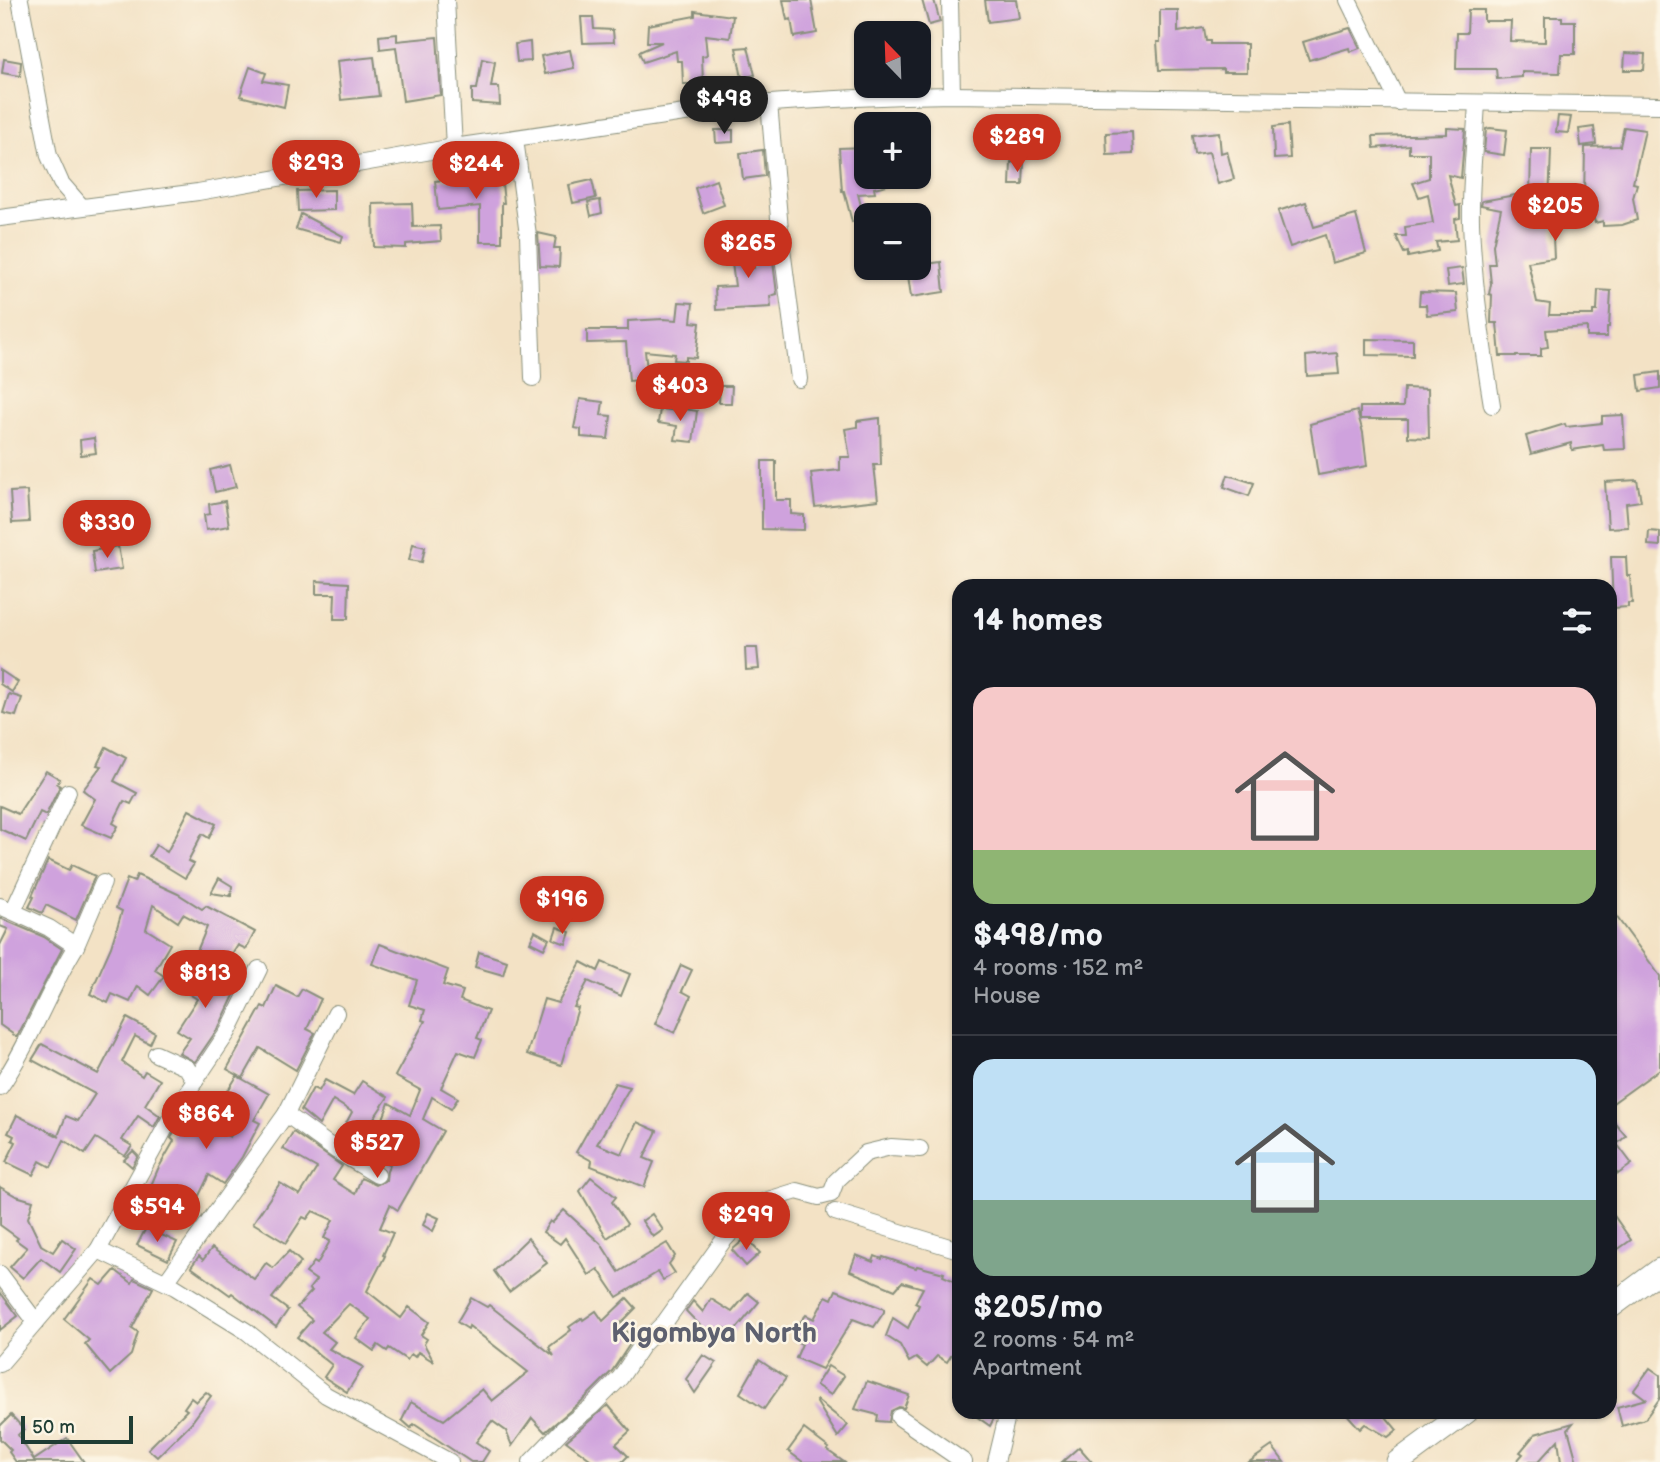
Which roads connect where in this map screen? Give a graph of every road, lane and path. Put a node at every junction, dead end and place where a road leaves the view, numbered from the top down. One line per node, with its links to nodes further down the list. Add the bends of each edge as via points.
1 (20, 0): 12 (street, via 49,156 61,183)
2 (446, 0): 11 (street)
3 (950, 0): 5 (street)
4 (1348, 0): 6 (street)
5 (952, 95): 6 (street); 7 (street)
6 (1398, 102): 8 (street)
7 (769, 103): 10 (street); 15 (street)
8 (1477, 103): 9 (street); 16 (street, via 1472,231 1479,323)
9 (1660, 106)
10 (515, 139): 11 (street); 14 (street, via 527,235)
11 (454, 147): 12 (street, via 245,185)
12 (81, 206): 13 (street)
13 (0, 218)
14 (533, 378)
15 (799, 379)
16 (1492, 405)
17 (68, 792): 19 (street)
18 (103, 883): 20 (street)
19 (6, 909): 20 (street)
20 (76, 946): 25 (street)
21 (259, 969): 24 (street, via 228,1032)
22 (336, 1013): 26 (street)
23 (156, 1054): 24 (street, via 187,1068)
24 (195, 1081): 31 (street)
25 (0, 1087)
26 (286, 1114): 28 (street); 34 (street)
27 (920, 1149): 42 (street, via 891,1147 866,1153 836,1181 831,1194 819,1197 797,1191 768,1200 723,1241 620,1378)
28 (377, 1175)
29 (835, 1212): 30 (street)
30 (952, 1248)
31 (98, 1250): 34 (street); 36 (street)
32 (1660, 1270): 35 (highway)
33 (0, 1275): 36 (street)
34 (166, 1282): 41 (street, via 246,1331 326,1395)
35 (1617, 1302)
36 (36, 1322): 37 (street)
37 (0, 1364)
38 (899, 1417): 43 (street)
39 (1006, 1419): 44 (street)
40 (1456, 1419): 45 (highway)
41 (450, 1462)
42 (531, 1462)
43 (964, 1462)
44 (996, 1462)
45 (1398, 1462)

